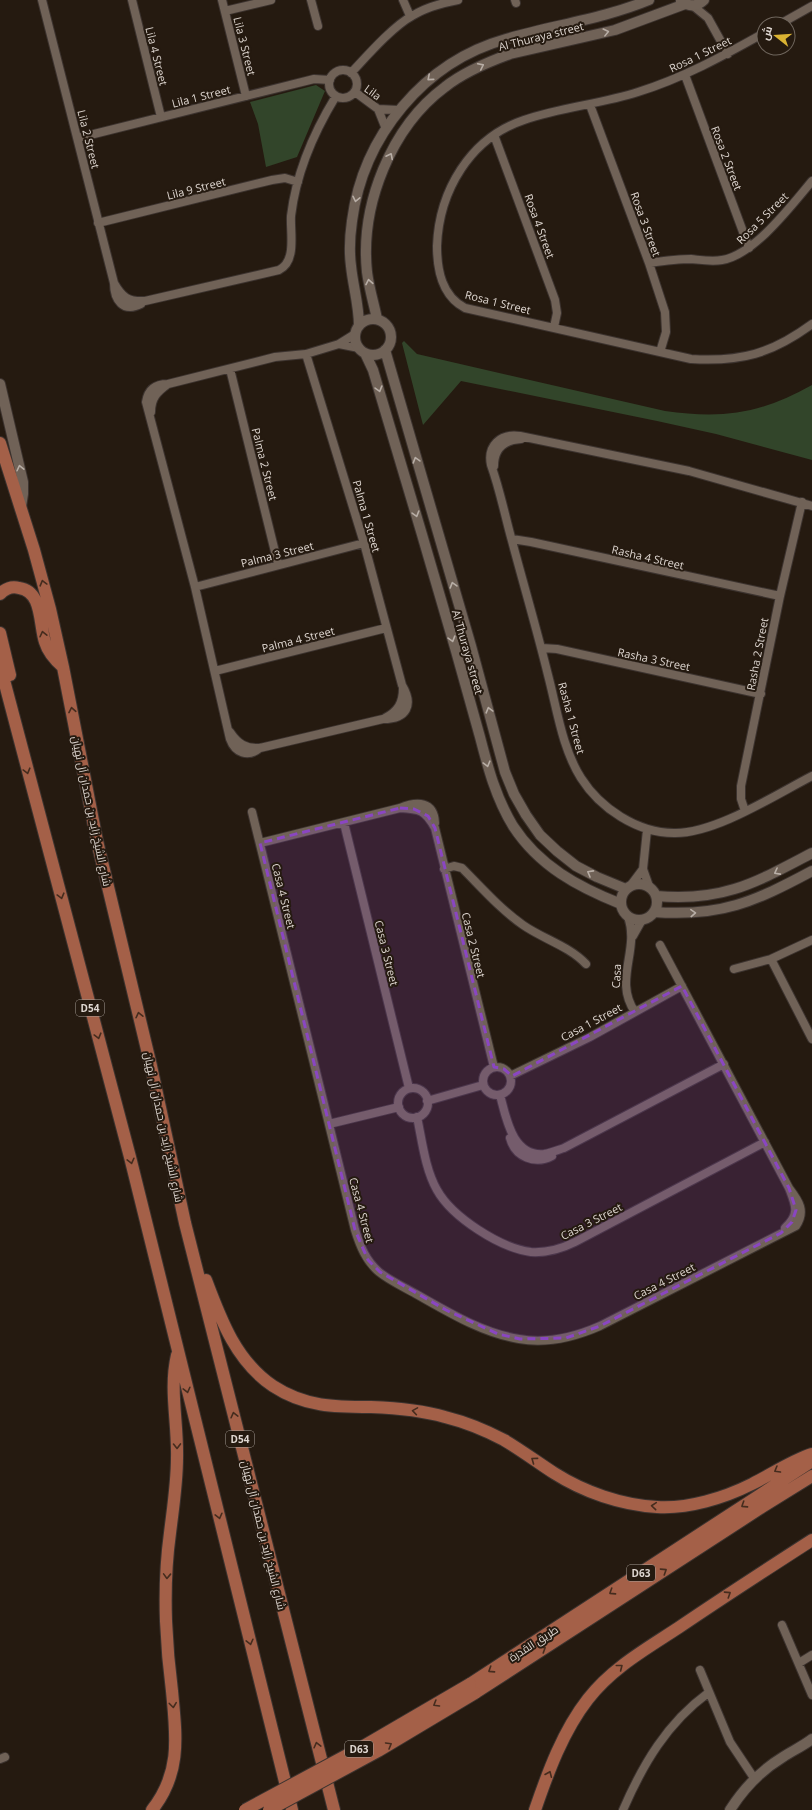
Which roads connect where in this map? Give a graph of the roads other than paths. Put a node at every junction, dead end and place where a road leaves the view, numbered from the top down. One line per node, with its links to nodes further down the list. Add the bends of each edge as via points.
1 (42, 0): 31 (street, Lila 2 Street)
2 (132, 0): 28 (street, Lila 4 Street)
3 (222, 0): 12 (street, Lila 3 Street)
4 (271, 0): 12 (street)
5 (312, 0): 16 (street)
6 (403, 0): 13 (street)
7 (458, 0): 13 (street, via 442,3)
8 (649, 0): 27 (street, Al Thuraya street, one-way to 27, via 611,14 505,39 470,53 435,74)
9 (705, 0): 10 (street, Al Thuraya street, via 699,4); 15 (street)
10 (686, 3): 15 (street); 37 (street, Al Thuraya street, one-way to 10, via 367,272 368,223 372,204 380,178 392,153 415,116 429,101 458,78 494,60 615,30)
11 (812, 6): 14 (street)
12 (225, 11): 23 (street, Lila 3 Street)
13 (410, 16): 19 (street)
14 (794, 16)
15 (708, 18): 18 (street)
16 (318, 26)
17 (756, 38): 18 (street, Rosa 1 Street)
18 (728, 54): 20 (street, Rosa 1 Street)
19 (351, 73): 21 (street, via 341,70); 22 (street, via 356,79)
20 (685, 75): 25 (street, Rosa 1 Street, via 638,92); 35 (street, Rosa 2 Street)
21 (330, 80): 23 (street, Lila 1 Street, via 318,78); 24 (street, via 330,89)
22 (355, 92): 24 (street, via 348,98); 26 (street, Lila)
23 (246, 96): 28 (street, Lila 1 Street)
24 (336, 96): 33 (street, Lila 2 Street, via 313,139)
25 (590, 105): 30 (street, Rosa 1 Street, via 532,117); 36 (street, Rosa 3 Street)
26 (378, 109): 27 (street, Lila); 29 (street, Lila)
27 (399, 110): 29 (street, Al Thuraya street)
28 (161, 117): 31 (street, Lila 1 Street)
29 (386, 129): 40 (street, Al Thuraya street, one-way to 40, via 367,167 352,220 351,266 359,313)
30 (494, 135): 39 (street, Rosa 4 Street, via 555,300 557,313); 39 (street, Rosa 1 Street, via 471,155 446,197 438,234 437,254 442,281 451,299 465,308)
31 (78, 138): 34 (street, Lila 2 Street)
32 (812, 181): 35 (street, Rosa 5 Street)
33 (298, 182): 34 (street, Lila 9 Street, via 279,179); 34 (street, Lila 2 Street, via 291,215 291,255 283,268 145,302 133,302 125,298 114,283)
34 (98, 223)
35 (749, 248): 36 (street, Rosa 5 Street, via 720,261 679,259)
36 (649, 263): 44 (street, Rosa 3 Street, via 665,312 664,343)
37 (378, 320): 40 (street, via 367,320); 43 (street, via 388,327 390,332 391,339)
38 (812, 324): 44 (street, Rosa 1 Street, via 778,346 757,354 713,360 691,359)
39 (554, 327): 44 (street, Rosa 1 Street)
40 (357, 330): 41 (street); 42 (street, via 356,344)
41 (339, 344): 42 (street); 45 (street, Palma 1 Street)
42 (362, 350): 43 (street, via 376,354); 79 (street, Al Thuraya street, one-way to 79, via 373,370 501,805 525,841 547,864 578,885)
43 (385, 350): 77 (street, Al Thuraya street, one-way to 43, via 597,877 576,866 557,851 533,825 514,794 505,772)
44 (660, 352)
45 (306, 354): 46 (street, Palma 1 Street, via 275,357); 53 (street, Palma 1 Street)
46 (230, 369): 54 (street, Palma 2 Street); 55 (street, Palma 1 Street, via 168,384 154,397 151,406 152,419)
47 (0, 384): 51 (street, one-way to 47, via 23,482)
48 (0, 443): 51 (main road, شارع الشيخ زايد بن حمدان آل نهيان / D54)
49 (802, 502): 50 (street, Rasha 1 Street); 52 (street, Rasha 1 Street, via 689,471 512,435 505,436 494,444 489,458); 57 (street, Rasha 2 Street)
50 (812, 506)
51 (21, 507): 62 (main road, شارع الشيخ زايد بن حمدان آل نهيان / D54, one-way to 51, via 50,608)
52 (512, 539): 57 (street, Rasha 4 Street); 60 (street, Rasha 1 Street)
53 (364, 543): 54 (street, Palma 3 Street); 58 (street, Palma 1 Street)
54 (278, 564): 55 (street, Palma 3 Street)
55 (195, 587): 63 (street, Palma 1 Street)
56 (0, 594): 62 (main road, one-way to 56, via 47,648 34,596 18,587 8,588)
57 (780, 596): 64 (street, Rasha 2 Street)
58 (386, 628): 63 (street, Palma 4 Street); 63 (street, Palma 1 Street, via 402,685 401,704 394,713 383,719 260,748 253,753 241,752 232,744)
59 (0, 633): 65 (main road, via 21,718)
60 (542, 648): 64 (street, Rasha 3 Street, via 557,649); 70 (street, Rasha 1 Street, via 571,759 582,779 596,796 613,810 630,823)
61 (0, 665): 65 (main road, D54)
62 (63, 667): 103 (main road, شارع الشيخ زايد بن حمدان آل نهيان / D54, one-way to 62, via 151,1066 97,841)
63 (215, 671)
64 (761, 694): 67 (street, Rasha 2 Street, via 741,786 741,799)
65 (22, 749): 104 (main road, D54, one-way to 104, via 130,1157)
66 (812, 776): 67 (street, Rasha 1 Street)
67 (745, 811): 70 (street, Rasha 1 Street, via 692,832 674,834)
68 (252, 812): 71 (street, Casa 4 Street)
69 (344, 823): 71 (street, Casa 2 Street); 73 (street, Casa 2 Street, via 413,803 424,804 434,817); 96 (street, Casa 3 Street)
70 (647, 830): 74 (street)
71 (260, 843): 101 (street, Casa 4 Street)
72 (812, 854): 78 (street, one-way to 78, via 770,876 729,892 695,897)
73 (444, 869): 87 (street, via 454,866 462,868 505,912); 93 (street, Casa 2 Street)
74 (643, 869): 76 (street); 77 (street)
75 (812, 871): 80 (street, one-way to 75, via 696,913 734,907 757,899)
76 (649, 886): 77 (street, via 637,884); 78 (street)
77 (628, 887): 79 (street)
78 (656, 896): 80 (street)
79 (621, 904): 81 (street)
80 (654, 912): 82 (street)
81 (628, 917): 82 (street); 83 (street, Casa)
82 (642, 920): 83 (street, Casa)
83 (632, 939): 90 (street, Casa, via 625,990)
84 (812, 940): 86 (street)
85 (660, 945): 89 (street, Casa 4 Street)
86 (771, 959): 88 (street); 91 (street)
87 (586, 964)
88 (734, 969)
89 (682, 986): 90 (street, Casa 1 Street); 92 (street, Casa 4 Street)
90 (635, 1012): 94 (street, Casa 1 Street)
91 (812, 1039)
92 (724, 1064): 97 (street, via 564,1148 543,1154 527,1151 515,1140); 102 (street, Casa 4 Street)
93 (494, 1067): 94 (street, via 504,1069); 95 (street, via 484,1076)
94 (510, 1076): 97 (street, via 508,1090)
95 (483, 1085): 97 (street, via 492,1094); 98 (street)
96 (409, 1088): 98 (street, via 419,1089); 99 (street, via 401,1093)
97 (500, 1095)
98 (427, 1100): 100 (street, via 424,1112)
99 (399, 1107): 100 (street, via 408,1117); 101 (street)
100 (417, 1117): 102 (street, Casa 3 Street, via 431,1177 447,1205 461,1219 487,1234 517,1249 532,1252 547,1252 575,1242)
101 (329, 1124): 102 (street, Casa 4 Street, via 355,1230 368,1260 380,1272 476,1326 520,1339 543,1340 586,1332 796,1226 802,1214 798,1200)
102 (765, 1142)
103 (185, 1223): 105 (main road, one-way to 103, via 751,1485 722,1496 690,1504 658,1507 621,1501 580,1487 555,1474 504,1440 459,1421 409,1410 341,1407 306,1401 284,1392 264,1379 236,1347 220,1319); 124 (main road, شارع الشيخ زايد بن حمدان آل نهيان / D54, one-way to 103)
104 (178, 1352): 120 (main road, one-way to 120, via 173,1387 177,1435 176,1479 166,1597 167,1644 176,1742 170,1777); 123 (main road, D54, one-way to 123)
105 (812, 1454)
106 (812, 1461): 113 (main road, طريق القدرة / D63, one-way to 113)
107 (812, 1476): 113 (main road, طريق القدرة / D63, one-way to 107)
108 (812, 1540): 125 (main road, one-way to 108, via 550,1770 574,1720 605,1680 633,1658)
109 (782, 1624): 111 (street)
110 (812, 1655): 111 (street)
111 (799, 1663): 115 (street)
112 (700, 1670): 114 (street)
113 (473, 1688): 121 (main road, طريق القدرة / D63, one-way to 121, bridge); 122 (main road, طريق القدرة / D63, one-way to 113, bridge, via 378,1751)
114 (708, 1693): 119 (street, via 730,1742); 126 (street, via 675,1722 659,1742 645,1764)
115 (812, 1695)
116 (812, 1739): 118 (street)
117 (812, 1745): 118 (street)
118 (800, 1747): 119 (street)
119 (754, 1778): 127 (street)
120 (152, 1810)
121 (245, 1810)
122 (268, 1810)
123 (292, 1810)
124 (334, 1810)
125 (535, 1810)
126 (623, 1810)
127 (730, 1810)

